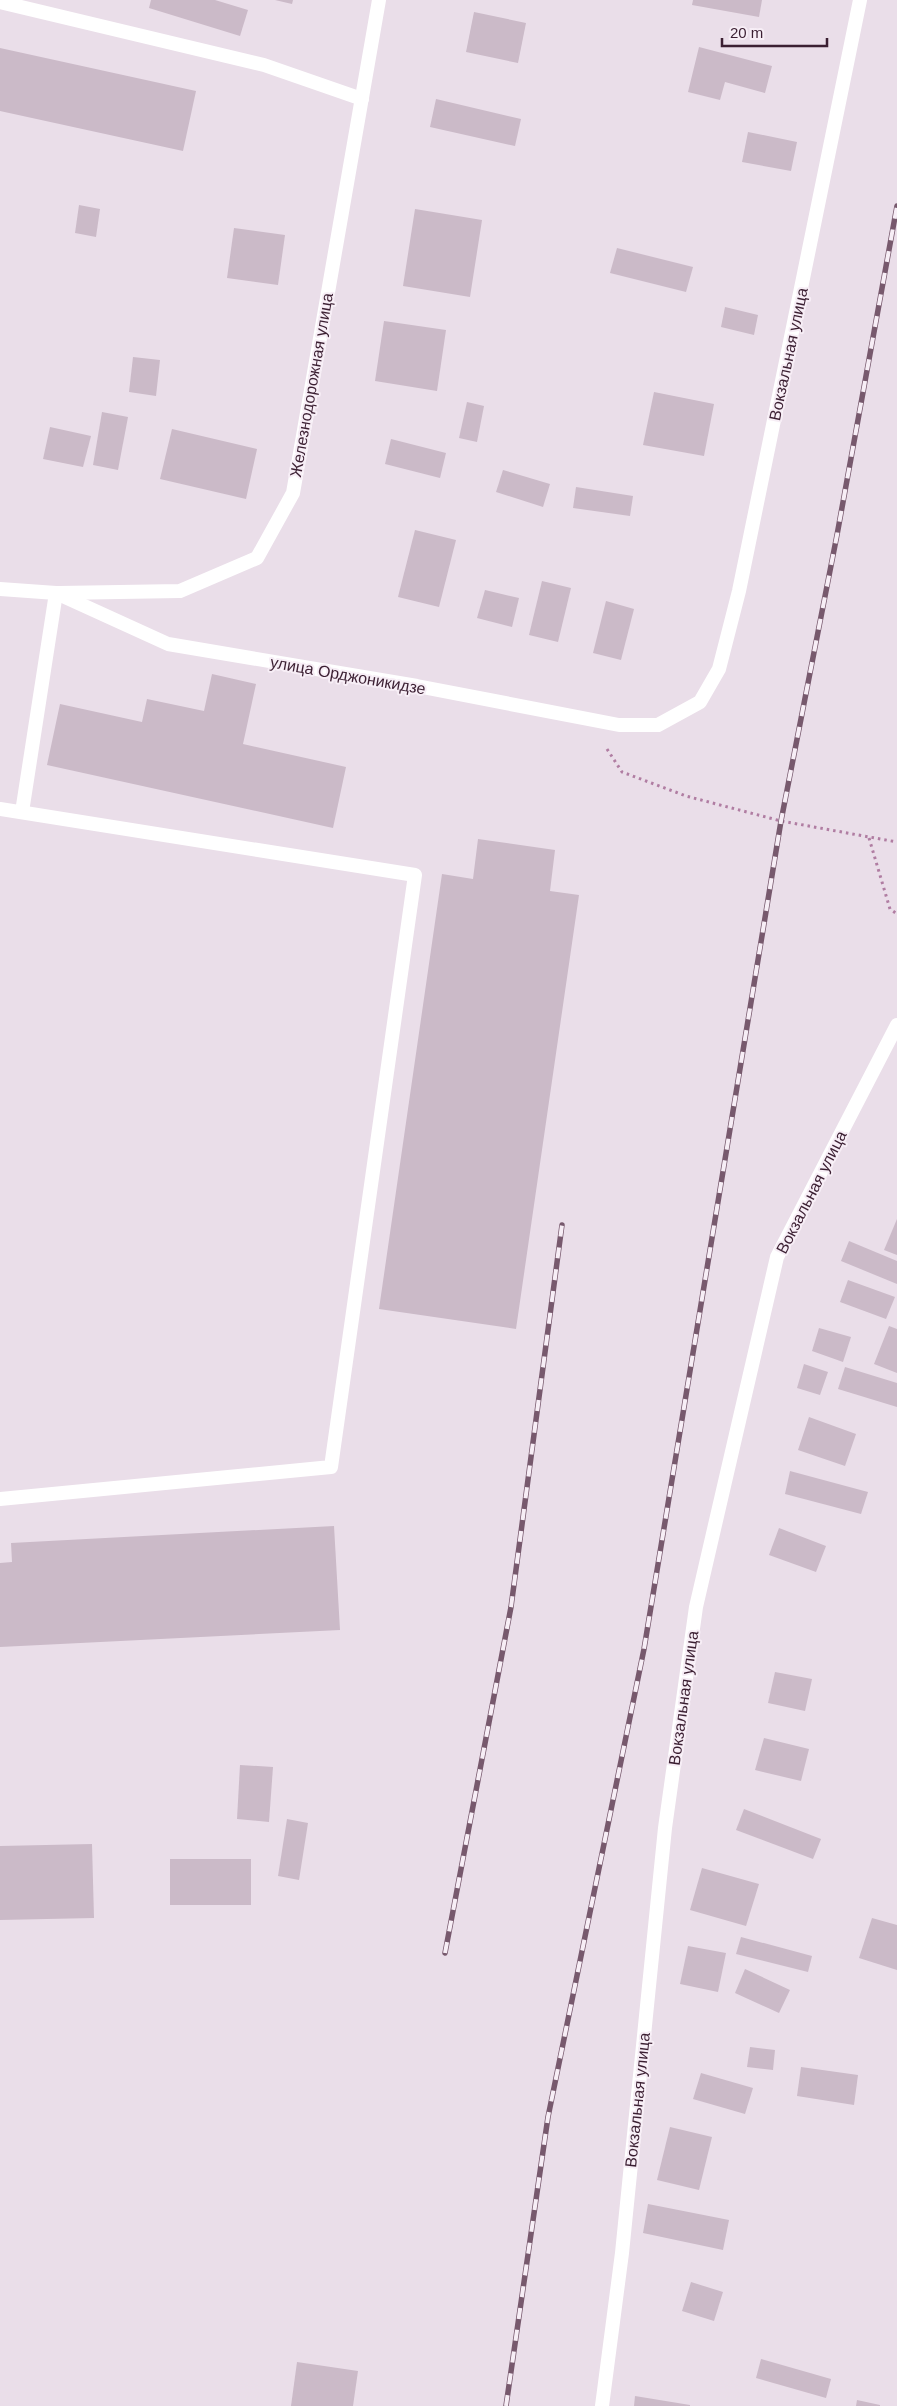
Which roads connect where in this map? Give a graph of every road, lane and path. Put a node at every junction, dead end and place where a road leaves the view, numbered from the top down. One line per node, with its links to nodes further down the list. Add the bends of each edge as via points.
1 (379, 0): 4 (street, Железнодорожная улица)
2 (860, 0): 7 (street, Вокзальная улица, via 739,591 719,669)
3 (0, 2): 4 (street, via 264,66)
4 (362, 99): 6 (street, Железнодорожная улица, via 293,493 257,558 180,591)
5 (0, 588): 6 (street, улица Орджоникидзе)
6 (56, 593): 8 (street, улица Орджоникидзе, via 168,644 417,686); 10 (street)
7 (700, 702): 8 (street, улица Орджоникидзе, via 658,725 619,725)
8 (587, 719): 11 (path, via 622,772 686,796 781,821)
9 (0, 810): 10 (street)
10 (22, 812): 15 (street, via 415,875 331,1467)
11 (869, 838): 12 (path); 13 (path, via 890,909)
12 (897, 842)
13 (897, 914)
14 (897, 1025): 16 (street, Вокзальная улица, via 777,1257 696,1607 665,1828 622,2253)
15 (0, 1498)
16 (602, 2406)

